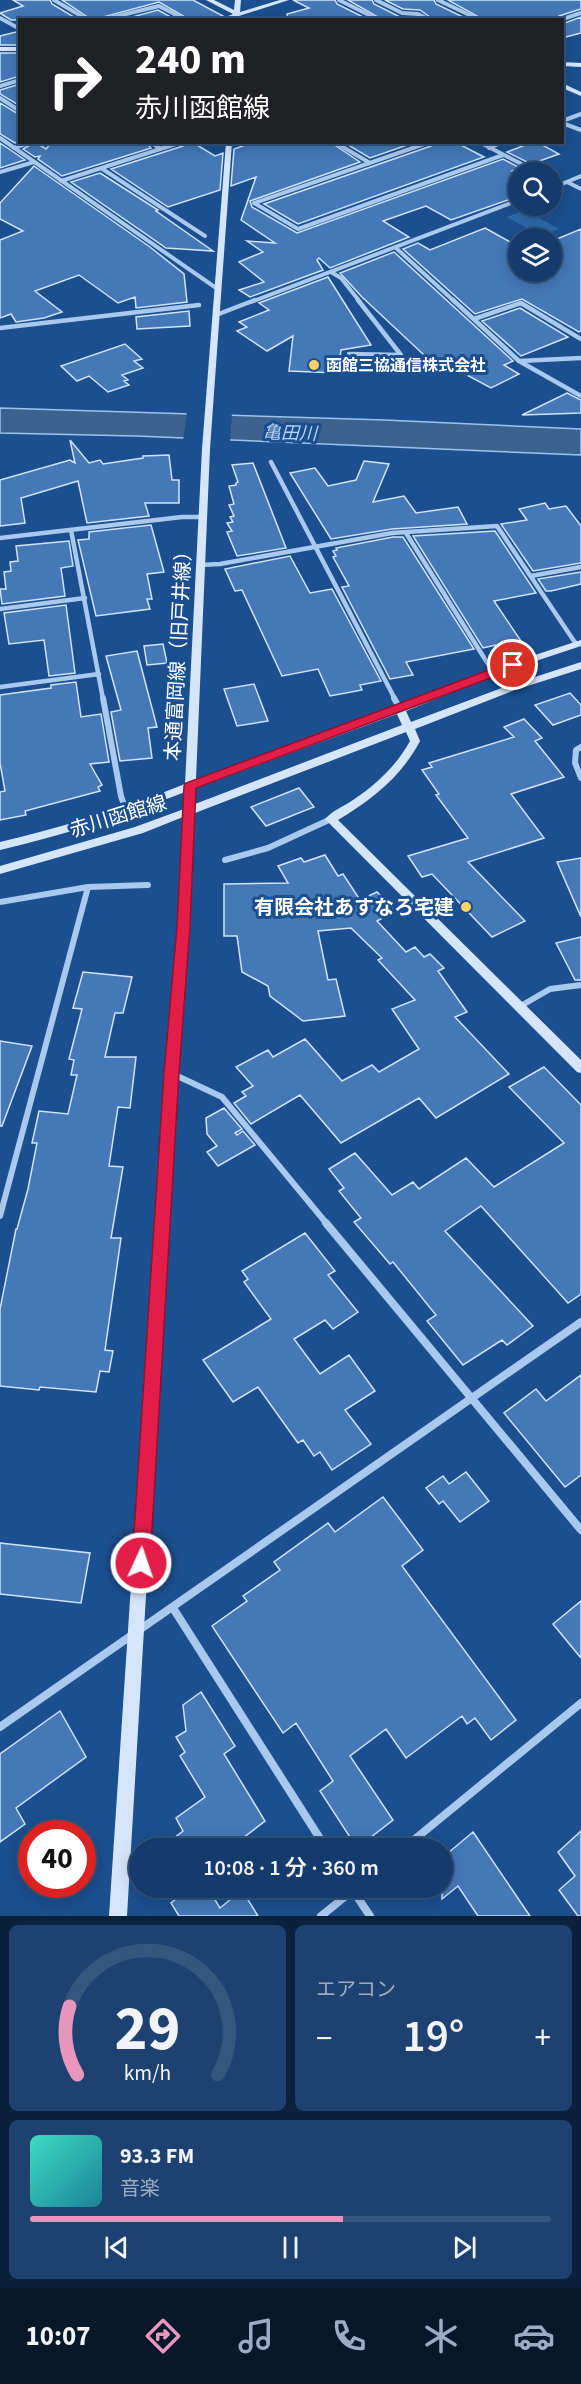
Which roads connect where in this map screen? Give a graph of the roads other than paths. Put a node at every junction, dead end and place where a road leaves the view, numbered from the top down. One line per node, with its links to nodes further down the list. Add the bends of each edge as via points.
1 (54, 0): 11 (street)
2 (208, 0): 9 (street)
3 (238, 0): 9 (street)
4 (286, 0): 9 (street)
5 (339, 0): 14 (street)
6 (376, 0): 15 (street, via 402,13)
7 (438, 0): 16 (street)
8 (581, 13): 17 (street)
9 (237, 17)
10 (0, 18): 18 (street)
11 (85, 18)
12 (109, 18): 13 (street, via 159,6)
13 (182, 18)
14 (375, 18)
15 (426, 18)
16 (476, 18)
17 (564, 19)
18 (18, 28)
19 (0, 49): 20 (street)
20 (18, 49)
21 (564, 64): 22 (street)
22 (581, 65)
23 (18, 81): 24 (street)
24 (0, 86)
25 (564, 87): 26 (street)
26 (581, 94)
27 (0, 98): 28 (street)
28 (18, 110)
29 (581, 114): 30 (street)
30 (564, 121)
31 (564, 123): 32 (street)
32 (581, 130)
33 (0, 138): 44 (street)
34 (25, 144): 44 (street)
35 (153, 144): 46 (street)
36 (176, 144): 46 (street)
37 (229, 144): 62 (street, 本通富岡線（旧戸井線）)
38 (337, 144): 50 (street)
39 (417, 144): 43 (street)
40 (425, 144): 43 (street)
41 (482, 144): 45 (street)
42 (498, 144): 45 (street)
43 (420, 146): 50 (street)
44 (14, 148): 48 (street)
45 (489, 148): 47 (street)
46 (160, 149): 51 (street)
47 (503, 155): 49 (street); 50 (street, via 298,229 254,203)
48 (34, 162): 52 (street); 54 (street)
49 (517, 162)
50 (370, 163)
51 (100, 168): 54 (street); 59 (street)
52 (0, 172)
53 (581, 176): 55 (street)
54 (61, 181): 62 (street)
55 (567, 182): 56 (street); 57 (street)
56 (562, 183)
57 (581, 189)
58 (508, 204): 60 (street)
59 (205, 236)
60 (396, 248): 61 (street); 65 (street)
61 (331, 272): 64 (street); 68 (street, via 341,278 401,356)
62 (219, 291): 64 (street, 本通富岡線（旧戸井線）)
63 (199, 305): 66 (street)
64 (216, 315): 73 (street, 本通富岡線（旧戸井線）)
65 (474, 319): 67 (street, via 521,303); 70 (street)
66 (0, 328)
67 (581, 339)
68 (349, 354)
69 (581, 358): 70 (street)
70 (519, 361): 71 (street)
71 (581, 396)
72 (271, 462): 77 (street)
73 (205, 517): 74 (street); 78 (street, 本通富岡線（旧戸井線）)
74 (71, 530): 76 (street); 81 (street)
75 (406, 533): 77 (street); 80 (street, via 497,526); 85 (street)
76 (0, 538)
77 (316, 546): 78 (street); 88 (street)
78 (201, 565): 92 (street, 本通富岡線（旧戸井線）)
79 (581, 567): 80 (street)
80 (531, 576): 83 (street)
81 (85, 598): 82 (street); 86 (street)
82 (0, 609)
83 (578, 644): 85 (street, 赤川函館線)
84 (581, 664): 89 (street, 赤川函館線)
85 (493, 672): 88 (street, 赤川函館線)
86 (99, 674): 87 (street); 93 (street)
87 (0, 687)
88 (400, 709): 89 (street); 92 (street, 赤川函館線)
89 (410, 728): 94 (street, 赤川函館線); 95 (street, via 415,741 399,768 362,801)
90 (581, 747): 91 (street, via 576,750 575,763)
91 (581, 778)
92 (190, 786): 93 (street, 赤川函館線); 94 (street, 本通富岡線（旧戸井線）)
93 (126, 811): 96 (street, 赤川函館線)
94 (190, 812): 98 (street, 赤川函館線); 105 (street, 本通富岡線（旧戸井線）)
95 (331, 819): 97 (street, via 268,848); 103 (street)
96 (0, 846)
97 (225, 860)
98 (0, 870)
99 (148, 885): 100 (street)
100 (88, 886): 101 (street); 106 (street)
101 (0, 902)
102 (581, 985): 103 (street, via 549,989)
103 (519, 1007): 104 (street)
104 (581, 1068)
105 (171, 1073): 108 (street, via 222,1097); 111 (street, 本通富岡線（旧戸井線）)
106 (0, 1216)
107 (581, 1322): 108 (street)
108 (472, 1398): 109 (street); 110 (street)
109 (581, 1530)
110 (172, 1608): 111 (street); 114 (street)
111 (136, 1632): 113 (street); 118 (street, 本通富岡線（旧戸井線）)
112 (581, 1703): 115 (street)
113 (0, 1727)
114 (320, 1838)
115 (416, 1838)
116 (342, 1898): 119 (street)
117 (360, 1898): 120 (street)
118 (118, 1916)
119 (321, 1916)
120 (370, 1916)

